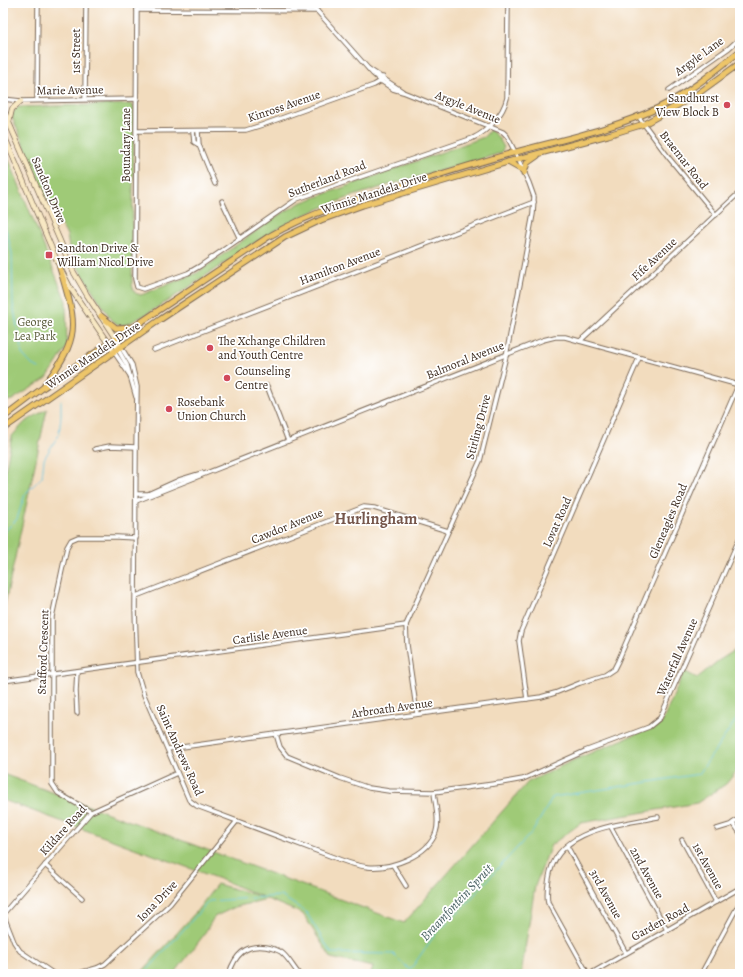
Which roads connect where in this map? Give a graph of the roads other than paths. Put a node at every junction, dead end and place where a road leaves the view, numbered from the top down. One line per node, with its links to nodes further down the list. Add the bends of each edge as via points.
1 (38, 3): 18 (street)
2 (86, 3): 16 (street, 1st Street)
3 (137, 3): 7 (street, Boundary Lane)
4 (310, 3): 8 (street, Argyle Avenue)
5 (508, 3): 24 (street, Sutherland Road, via 507,98 501,112)
6 (736, 3): 9 (street)
7 (137, 10): 8 (street); 15 (street, Boundary Lane)
8 (317, 11): 13 (street, Argyle Avenue, via 368,68)
9 (740, 14)
10 (740, 38): 14 (street, Argyle Lane, via 729,48 705,61)
11 (740, 51): 21 (main road, Winnie Mandela Drive, via 687,91)
12 (740, 63): 23 (main road, Winnie Mandela Drive, via 696,95)
13 (382, 79): 24 (street, Argyle Avenue, via 393,89); 27 (street, Kinross Avenue, via 374,85 253,128 236,131)
14 (669, 90)
15 (137, 98): 16 (street, Marie Avenue); 25 (street, Boundary Lane)
16 (85, 99): 18 (street, Marie Avenue)
17 (3, 100): 19 (street, Marie Avenue)
18 (37, 100): 19 (street, Marie Avenue)
19 (21, 101): 22 (main road, via 12,109)
20 (3, 109): 22 (main road, Sandton Drive)
21 (638, 116): 23 (street, Braemar Road); 30 (main road, Winnie Mandela Drive)
22 (9, 122): 43 (main road, Sandton Drive, via 73,271)
23 (644, 124): 31 (main road, Winnie Mandela Drive); 39 (street, Braemar Road)
24 (489, 126): 30 (street, Argyle Avenue, via 505,134); 40 (street, Sutherland Road, via 472,138 297,199)
25 (137, 131): 26 (street, Kinross Avenue); 42 (street, Boundary Lane)
26 (193, 131): 27 (street, Kinross Avenue); 29 (street, via 194,142)
27 (198, 131): 29 (street)
28 (3, 133): 41 (main road, Sandton Drive)
29 (199, 146): 35 (street)
30 (516, 152): 32 (street, Argyle Avenue); 44 (main road, Winnie Mandela Drive, via 343,203 302,219 268,237)
31 (542, 153): 32 (main road, Winnie Mandela Drive); 34 (main road, via 529,161)
32 (518, 159): 33 (main road, Winnie Mandela Drive); 34 (street, Stirling Drive)
33 (508, 162): 34 (main road); 47 (main road, Winnie Mandela Drive, via 341,212 307,226 263,251)
34 (524, 172): 38 (street, Stirling Drive)
35 (215, 184)
36 (740, 192): 39 (street, Fife Avenue)
37 (222, 201): 40 (street)
38 (534, 202): 48 (street, Hamilton Avenue); 49 (street, Stirling Drive)
39 (716, 215): 46 (street, Fife Avenue)
40 (240, 239): 42 (street, Sutherland Road, via 188,273 145,289)
41 (60, 268): 45 (main road, Sandton Drive, via 71,288); 54 (main road, via 73,317 73,330 71,342 61,364)
42 (137, 287)
43 (101, 316): 44 (main road, via 116,328); 45 (main road, Sandton Drive)
44 (135, 326): 45 (main road, Winnie Mandela Drive)
45 (113, 341): 47 (main road); 47 (main road); 54 (main road, Winnie Mandela Drive)
46 (580, 341): 49 (street, Balmoral Avenue, via 555,337); 50 (street, Balmoral Avenue)
47 (118, 349): 55 (street, Saint Andrews Road, via 130,375); 55 (street, Saint Andrews Road, via 130,360 137,387); 57 (main road, Winnie Mandela Drive)
48 (154, 350)
49 (506, 356): 58 (street, Balmoral Avenue); 64 (street, Stirling Drive, via 480,461)
50 (639, 358): 53 (street, Balmoral Avenue); 74 (street, Lovat Road, via 521,630 519,641)
51 (740, 381): 53 (street, Gleneagles Road)
52 (267, 386): 58 (street)
53 (739, 386): 70 (street, Gleneagles Road)
54 (44, 387): 56 (main road, Winnie Mandela Drive)
55 (136, 398): 59 (street, Saint Andrews Road)
56 (3, 418)
57 (3, 429)
58 (288, 441): 61 (street, Balmoral Avenue)
59 (136, 447): 60 (street, via 105,446); 62 (street, Saint Andrews Road)
60 (95, 449)
61 (172, 485): 62 (street, Balmoral Avenue, via 148,494); 63 (street, Balmoral Avenue)
62 (136, 494): 63 (street, Saint Andrews Road)
63 (136, 501): 66 (street, Saint Andrews Road)
64 (448, 531): 67 (street, Cawdor Avenue, via 364,507); 68 (street, Stirling Drive)
65 (740, 537): 80 (street, Waterfall Avenue, via 656,723 523,779)
66 (136, 538): 67 (street, Saint Andrews Road); 72 (street, Stafford Crescent, via 82,537 75,538 69,543 52,617)
67 (136, 596): 69 (street, Saint Andrews Road)
68 (406, 625): 69 (street, Carlisle Avenue); 76 (street, Stirling Drive)
69 (136, 663): 71 (street); 78 (street, Saint Andrews Road, via 138,681)
70 (614, 669): 74 (street, Arbroath Avenue, via 605,675 555,693)
71 (77, 671): 72 (street); 75 (street)
72 (52, 674): 73 (street); 81 (street, Stafford Crescent, via 52,784 58,792)
73 (3, 681)
74 (527, 699): 76 (street, Arbroath Avenue)
75 (77, 713)
76 (417, 714): 77 (street, Arbroath Avenue)
77 (276, 734): 78 (street, Arbroath Avenue); 80 (street, Waterfall Avenue, via 280,747 287,756 340,778 369,788 389,791)
78 (168, 749): 79 (street, Saint Andrews Road)
79 (177, 773): 81 (street, Kildare Road); 84 (street, Saint Andrews Road, via 193,804)
80 (434, 792): 92 (street, Saint Andrews Road, via 437,823 433,838 420,852)
81 (91, 812): 91 (street, Kildare Road)
82 (658, 817): 86 (street)
83 (740, 818): 85 (street)
84 (237, 821): 92 (street, Saint Andrews Road, via 354,864 369,867); 103 (street, Iona Drive, via 166,909 104,964)
85 (733, 823): 87 (street); 88 (street)
86 (611, 827): 90 (street, via 585,834); 99 (street, 2nd Avenue)
87 (717, 830)
88 (740, 833)
89 (682, 840): 96 (street, 1st Avenue)
90 (567, 846): 100 (street, 3rd Avenue); 106 (street, via 558,853 552,863 547,899)
91 (45, 865): 95 (street); 98 (street, Kildare Road)
92 (393, 865): 93 (street)
93 (406, 886)
94 (740, 889): 96 (street, Garden Road)
95 (82, 898)
96 (716, 902): 99 (street, Garden Road)
97 (740, 902): 108 (street)
98 (3, 914): 102 (street, via 20,951)
99 (667, 930): 100 (street, Garden Road)
100 (626, 952): 101 (street, Garden Road)
101 (595, 971): 106 (street, Garden Road); 107 (street)
102 (54, 974)
103 (76, 974)
104 (229, 974): 105 (street, via 238,956 252,946 279,950)
105 (299, 974)
106 (589, 974)
107 (601, 974)
108 (701, 974)

